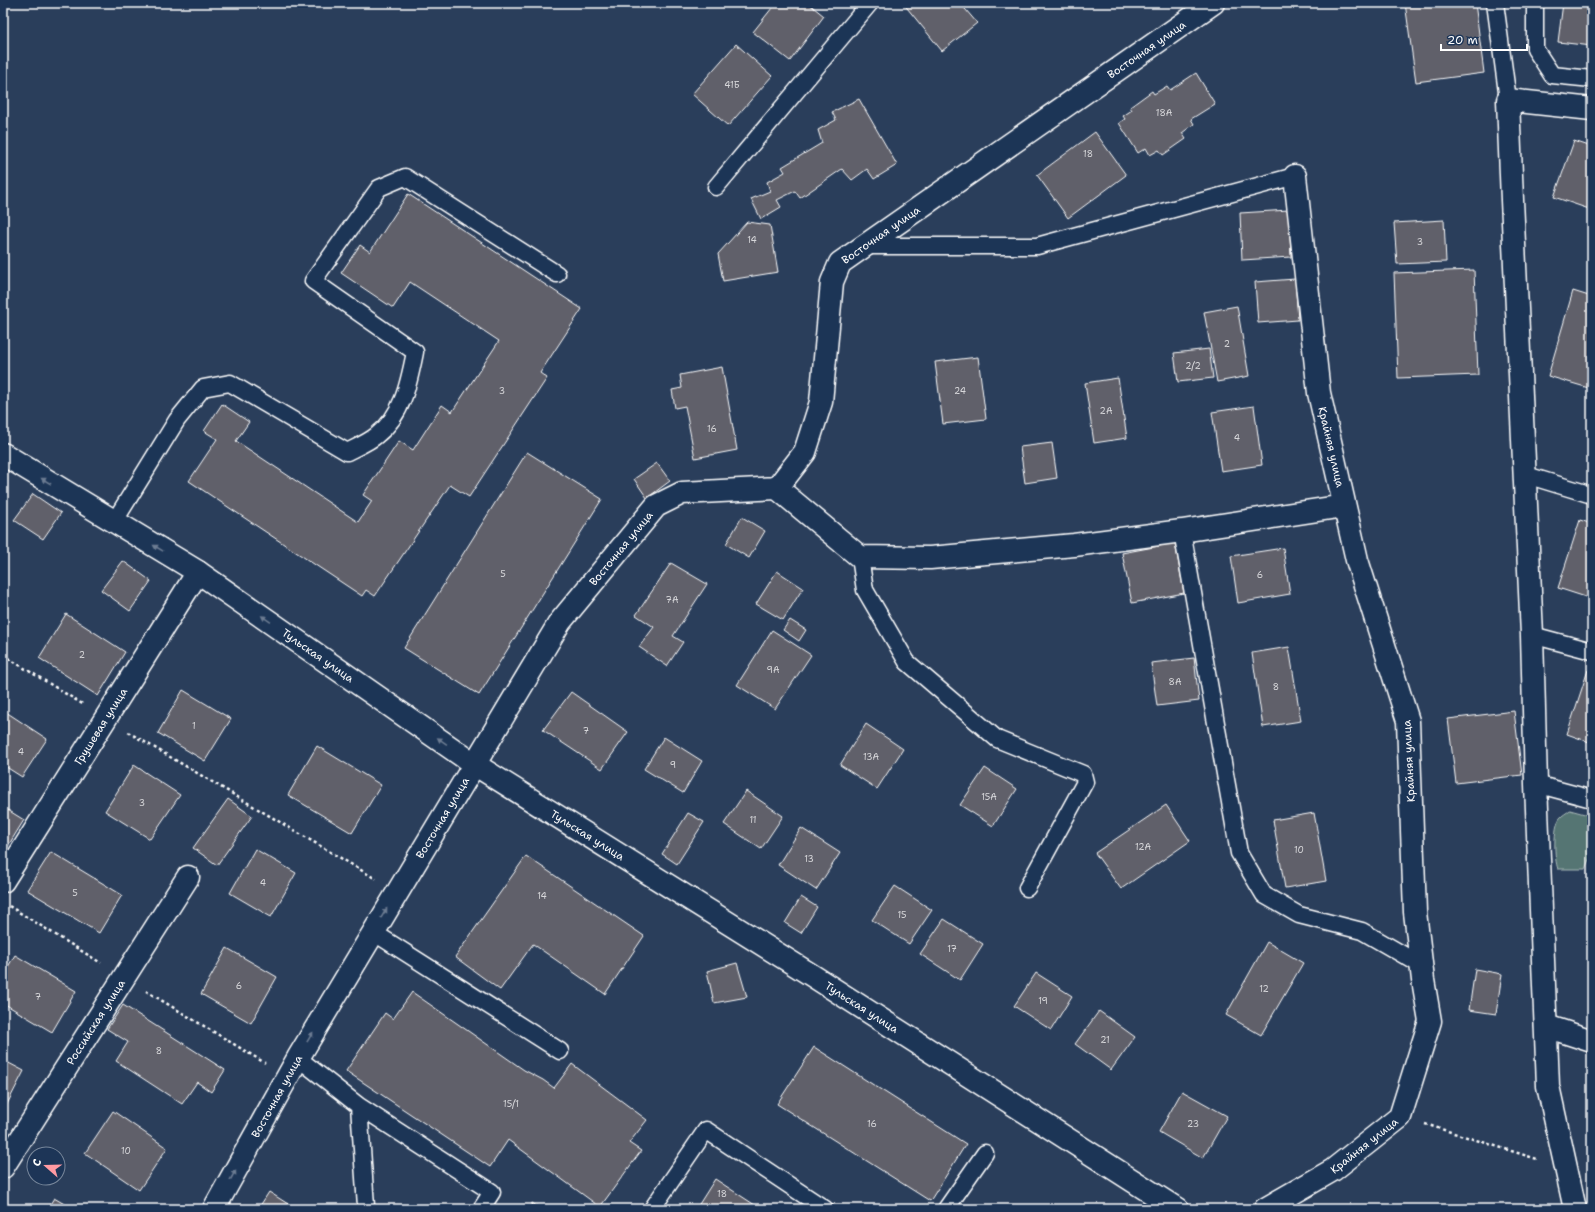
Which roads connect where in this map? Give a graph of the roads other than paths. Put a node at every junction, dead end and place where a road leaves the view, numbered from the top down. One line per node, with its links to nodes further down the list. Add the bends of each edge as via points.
1 (870, 3): 9 (lane)
2 (1213, 3): 10 (street, Восточная улица)
3 (1495, 3): 6 (lane)
4 (1535, 3): 5 (lane, via 1535,49 1552,75)
5 (1592, 79)
6 (1508, 100): 7 (street); 13 (street)
7 (1592, 109)
8 (1296, 176): 10 (lane, via 1037,246); 16 (street, Крайняя улица, via 1318,393)
9 (716, 187)
10 (865, 246): 14 (street, Восточная улица, via 840,263 832,282 822,402 805,452)
11 (557, 274): 17 (lane, via 405,177 379,188 313,281 415,352 409,380 397,414 377,435 347,452 230,383 203,388 177,420)
12 (3, 454): 17 (street, Тульская улица, one-way to 12)
13 (1526, 475): 15 (lane); 21 (street)
14 (777, 488): 19 (street); 23 (street, Восточная улица, via 682,494 656,506 560,622)
15 (1592, 495)
16 (1344, 506): 18 (street); 30 (street, Крайняя улица, via 1357,560 1408,721 1415,912)
17 (114, 522): 20 (street, Тульская улица, one-way to 17)
18 (1182, 531): 19 (street, via 1074,545 938,557); 30 (lane, via 1239,853 1264,895 1299,915 1362,931)
19 (860, 557): 28 (lane, via 865,590 907,662 997,739 1083,774 1085,782)
20 (198, 572): 23 (street, Тульская улица, one-way to 20); 27 (street, Грушевая улица)
21 (1532, 635): 22 (lane); 24 (street)
22 (1592, 651)
23 (474, 764): 29 (street, Восточная улица, one-way to 23); 44 (street, Тульская улица, via 813,976)
24 (1536, 784): 25 (lane); 31 (street)
25 (1592, 799)
26 (188, 877): 37 (street, Российская улица)
27 (3, 880)
28 (1027, 888)
29 (373, 932): 33 (lane); 34 (street, Восточная улица, one-way to 29)
30 (1421, 965): 45 (street, Крайняя улица, via 1430,1021 1400,1117 1333,1170)
31 (1546, 1026): 32 (street); 46 (street, via 1548,1086)
32 (1592, 1040)
33 (560, 1050)
34 (298, 1058): 35 (lane); 38 (street, Восточная улица, one-way to 34)
35 (359, 1106): 39 (lane, via 366,1206); 40 (lane, via 492,1192)
36 (985, 1154): 43 (lane)
37 (3, 1167)
38 (214, 1209)
39 (364, 1209)
40 (481, 1209)
41 (652, 1209): 42 (lane, via 706,1130)
42 (825, 1209)
43 (946, 1209)
44 (1177, 1209)
45 (1264, 1209)
46 (1575, 1209)

